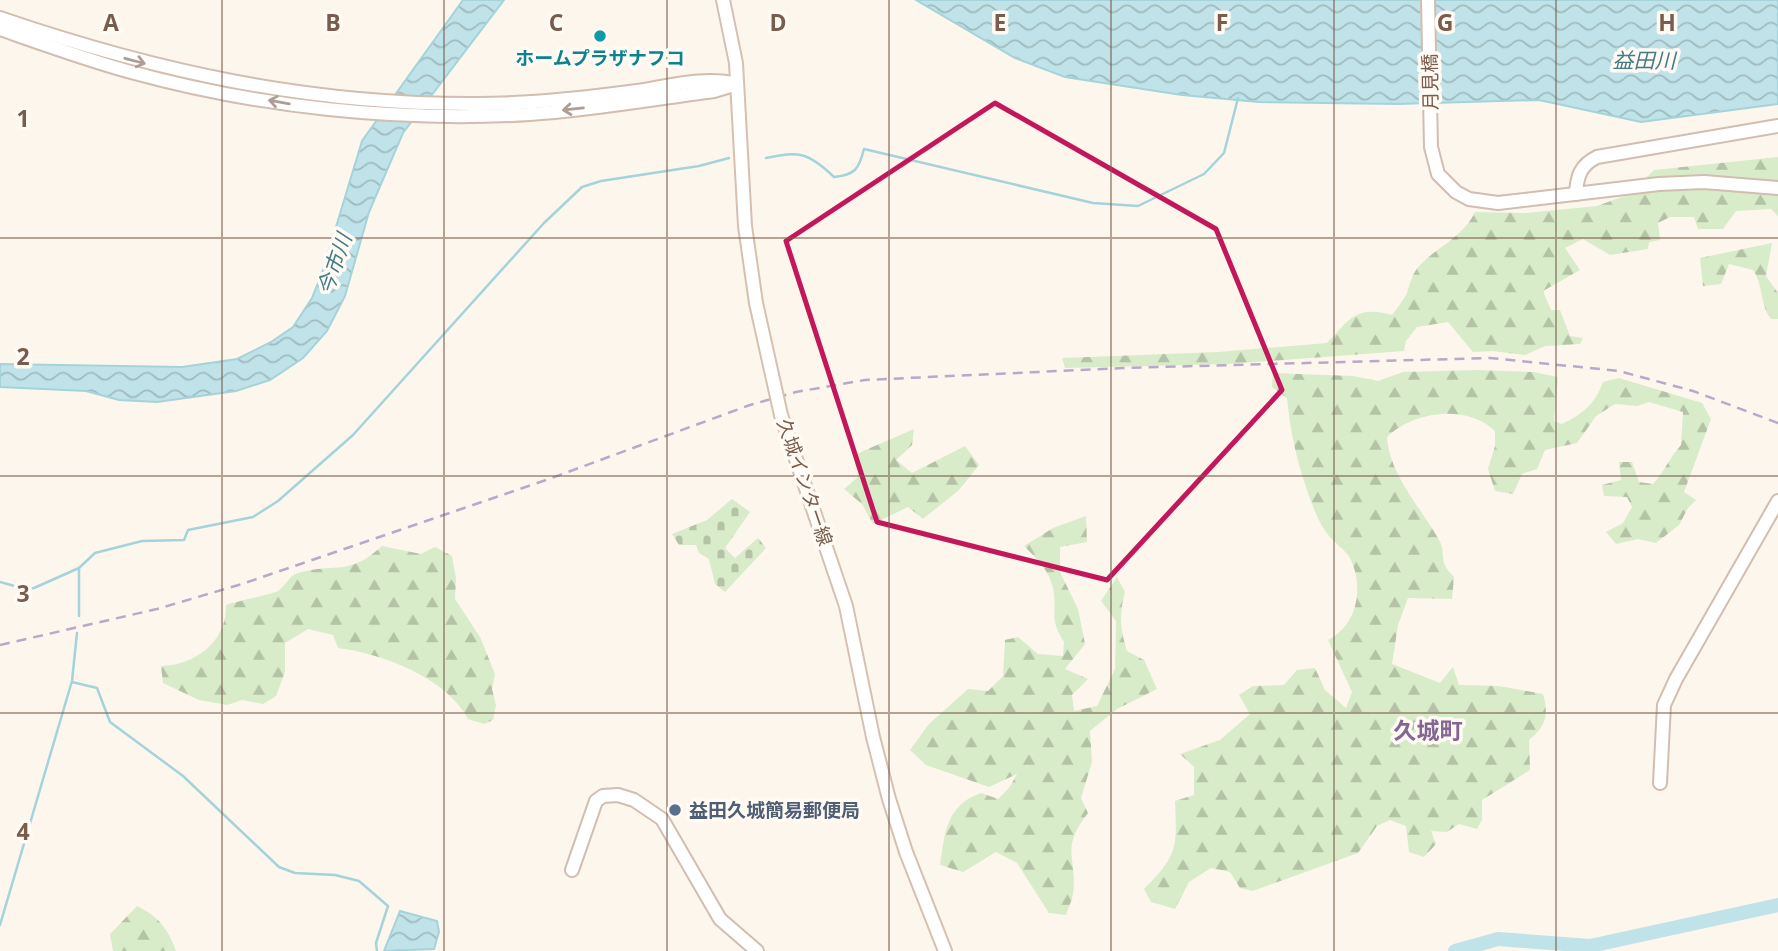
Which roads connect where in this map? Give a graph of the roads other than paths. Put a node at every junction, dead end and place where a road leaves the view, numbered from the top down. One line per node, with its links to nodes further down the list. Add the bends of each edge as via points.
1 (723, 0): 5 (street, 久城インター線)
2 (1428, 0): 9 (street, 月見橋, via 1431,147 1438,174 1469,200 1498,203)
3 (0, 18): 6 (street, one-way to 6, via 106,53 197,76)
4 (0, 29): 6 (street, one-way to 4, via 288,103 195,87 131,72)
5 (737, 84): 6 (street, via 714,92 551,112); 14 (street, 久城インター線, bridge, via 745,226 756,303 781,415 846,606 889,799)
6 (373, 106)
7 (1778, 126): 9 (street, via 1597,156 1585,163 1577,177)
8 (1778, 188): 9 (street, 月見橋, via 1704,182)
9 (1576, 194)
10 (1778, 501): 11 (street, via 1664,705)
11 (1660, 783)
12 (572, 870): 13 (street, via 596,801 610,794 634,800 662,820 720,919)
13 (757, 951)
14 (945, 951)

